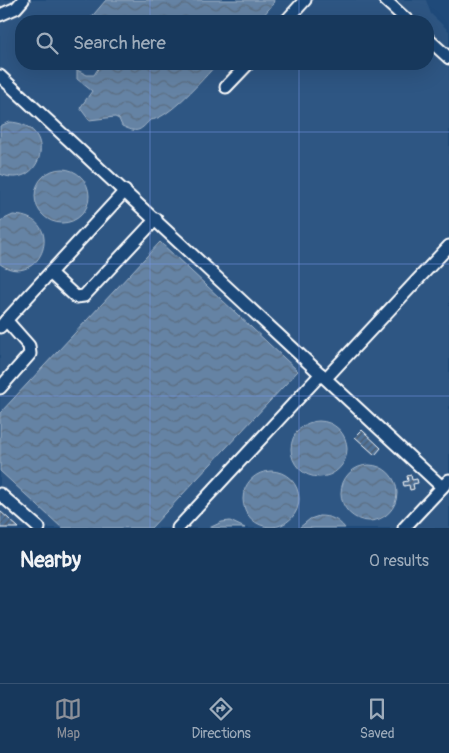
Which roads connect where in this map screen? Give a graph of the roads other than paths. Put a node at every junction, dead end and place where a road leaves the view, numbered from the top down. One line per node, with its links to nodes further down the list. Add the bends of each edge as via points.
1 (23, 0): 4 (lane, via 16,8)
2 (305, 0): 5 (lane)
3 (385, 0): 6 (lane)
4 (0, 15)
5 (291, 15)
6 (401, 15)
7 (434, 44): 8 (lane)
8 (449, 58)
9 (242, 70): 11 (lane)
10 (0, 76): 12 (lane)
11 (226, 87)
12 (125, 191): 13 (lane); 15 (lane)
13 (156, 219): 15 (lane, via 84,296 76,297); 17 (lane)
14 (449, 246): 17 (lane)
15 (50, 273): 16 (lane)
16 (3, 323): 18 (lane, via 29,346 30,354)
17 (324, 376): 19 (lane); 22 (lane)
18 (0, 388)
19 (446, 483): 23 (lane)
20 (0, 494): 21 (lane)
21 (38, 528)
22 (178, 528)
23 (404, 528)

